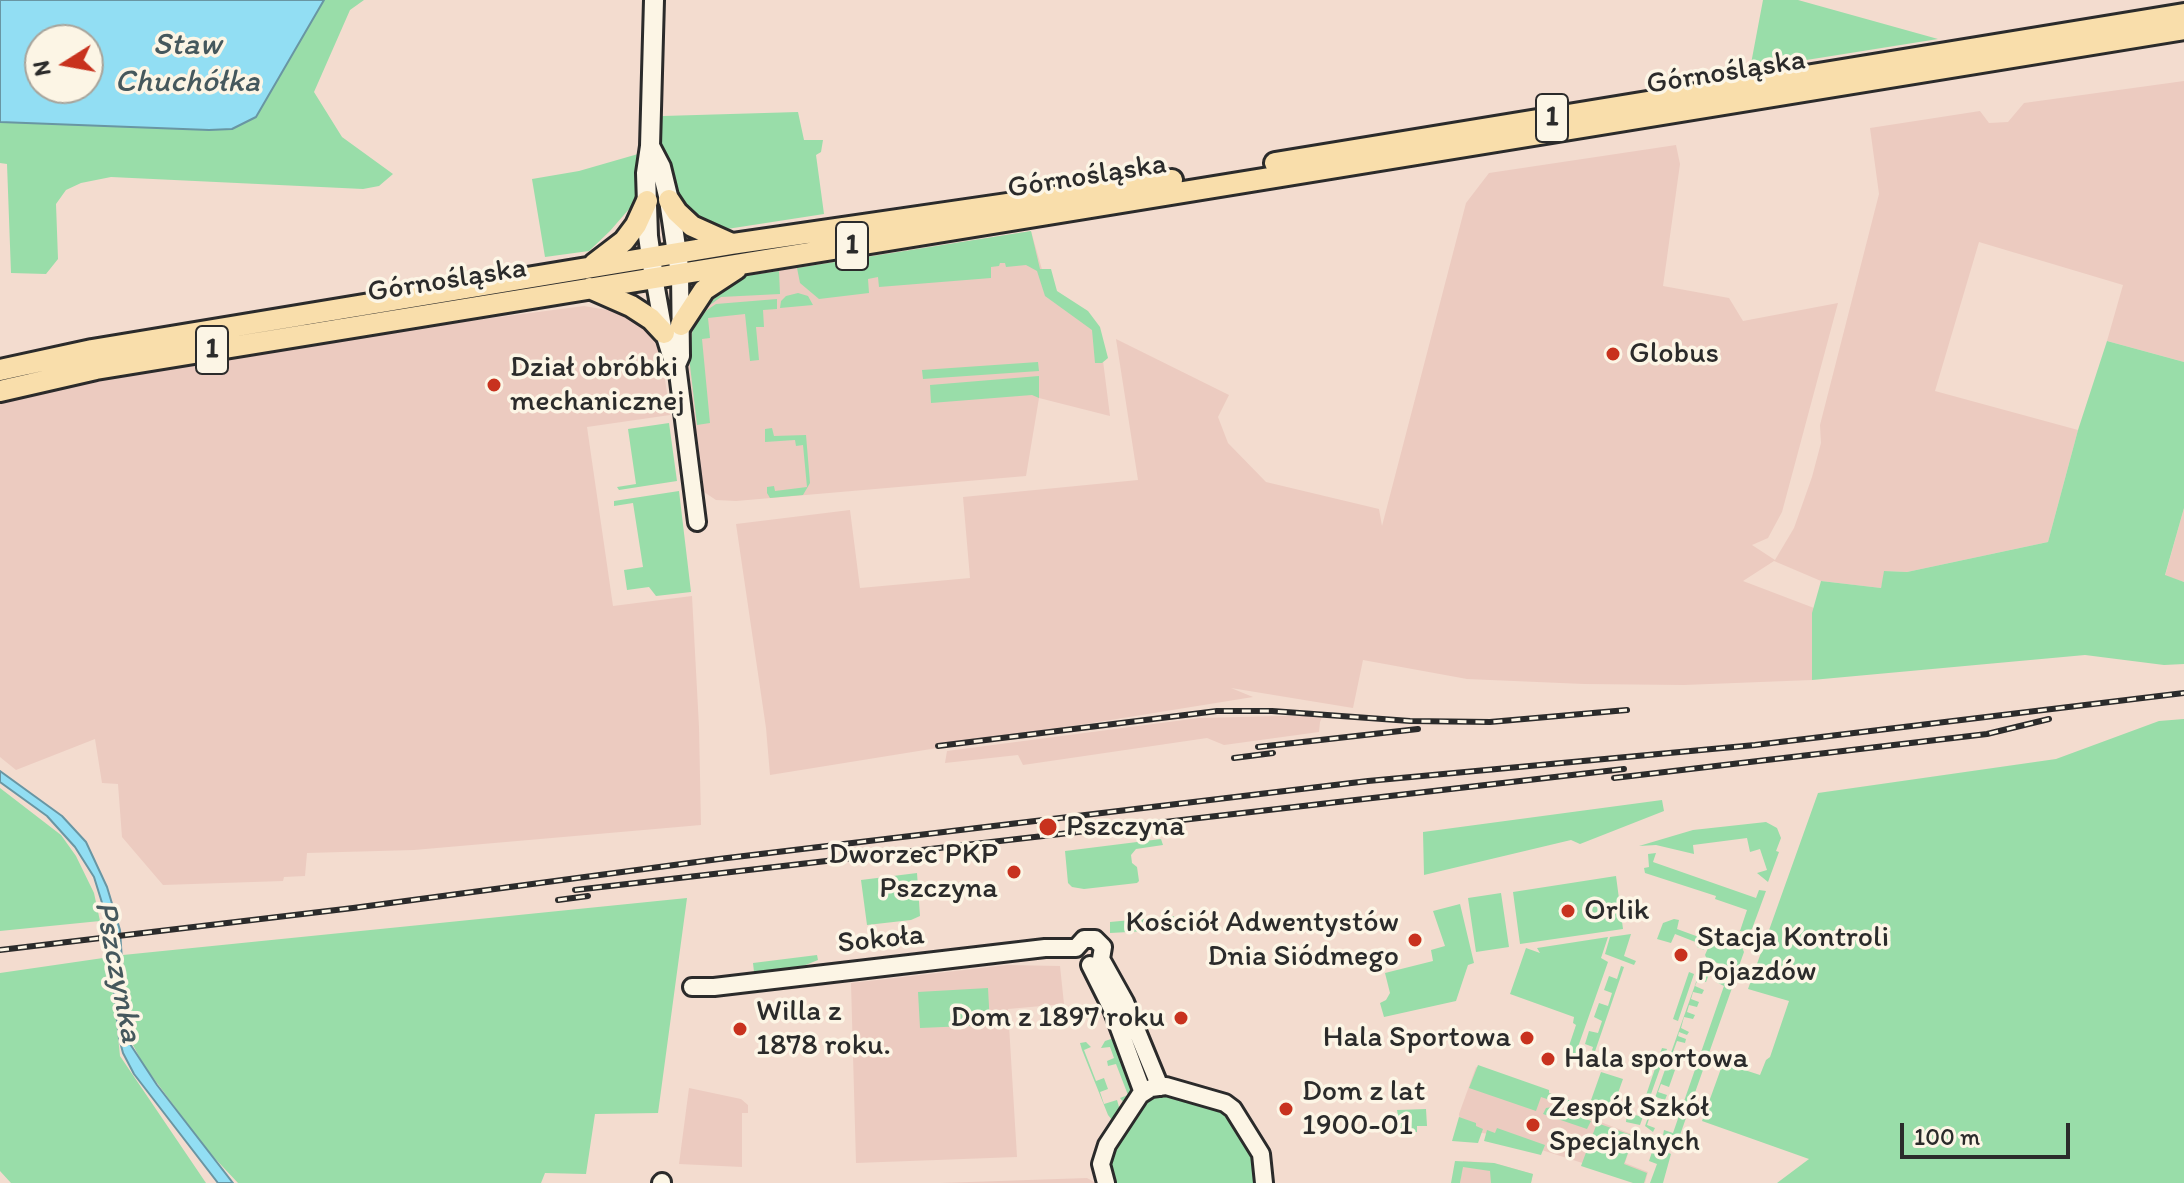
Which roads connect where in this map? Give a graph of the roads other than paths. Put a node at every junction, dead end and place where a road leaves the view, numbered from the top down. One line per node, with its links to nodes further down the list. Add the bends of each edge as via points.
1 (654, 0): 4 (main road)
2 (2184, 14): 7 (main road, Górnośląska / 1, via 1161,182)
3 (2184, 29): 9 (main road, Górnośląska / 1)
4 (650, 146): 5 (main road); 6 (main road)
5 (669, 200): 7 (main road, via 692,226); 8 (main road)
6 (647, 201): 10 (main road); 11 (main road, via 624,241)
7 (732, 244): 8 (main road, Górnośląska / 1)
8 (679, 263): 9 (main road, Górnośląska / 1); 10 (main road, Górnośląska / 1); 12 (street)
9 (747, 263): 12 (main road, via 704,290)
10 (652, 267): 11 (main road, Górnośląska / 1); 12 (street)
11 (589, 278): 12 (main road); 13 (main road, Górnośląska / 1, via 92,350); 14 (main road, Górnośląska / 1)
12 (672, 329): 15 (street, via 671,356 677,365)
13 (0, 370)
14 (0, 391)
15 (697, 522)
16 (1076, 948): 17 (street, via 1079,960); 17 (street, via 1084,939 1095,939 1103,947); 18 (street, Sokoła)
17 (1096, 962): 19 (street, via 1125,1002); 20 (street)
18 (692, 987)
19 (1160, 1087): 20 (street); 22 (street, via 1233,1109 1261,1154)
20 (1143, 1093): 21 (street, via 1104,1153)
21 (1106, 1183)
22 (1264, 1183)

